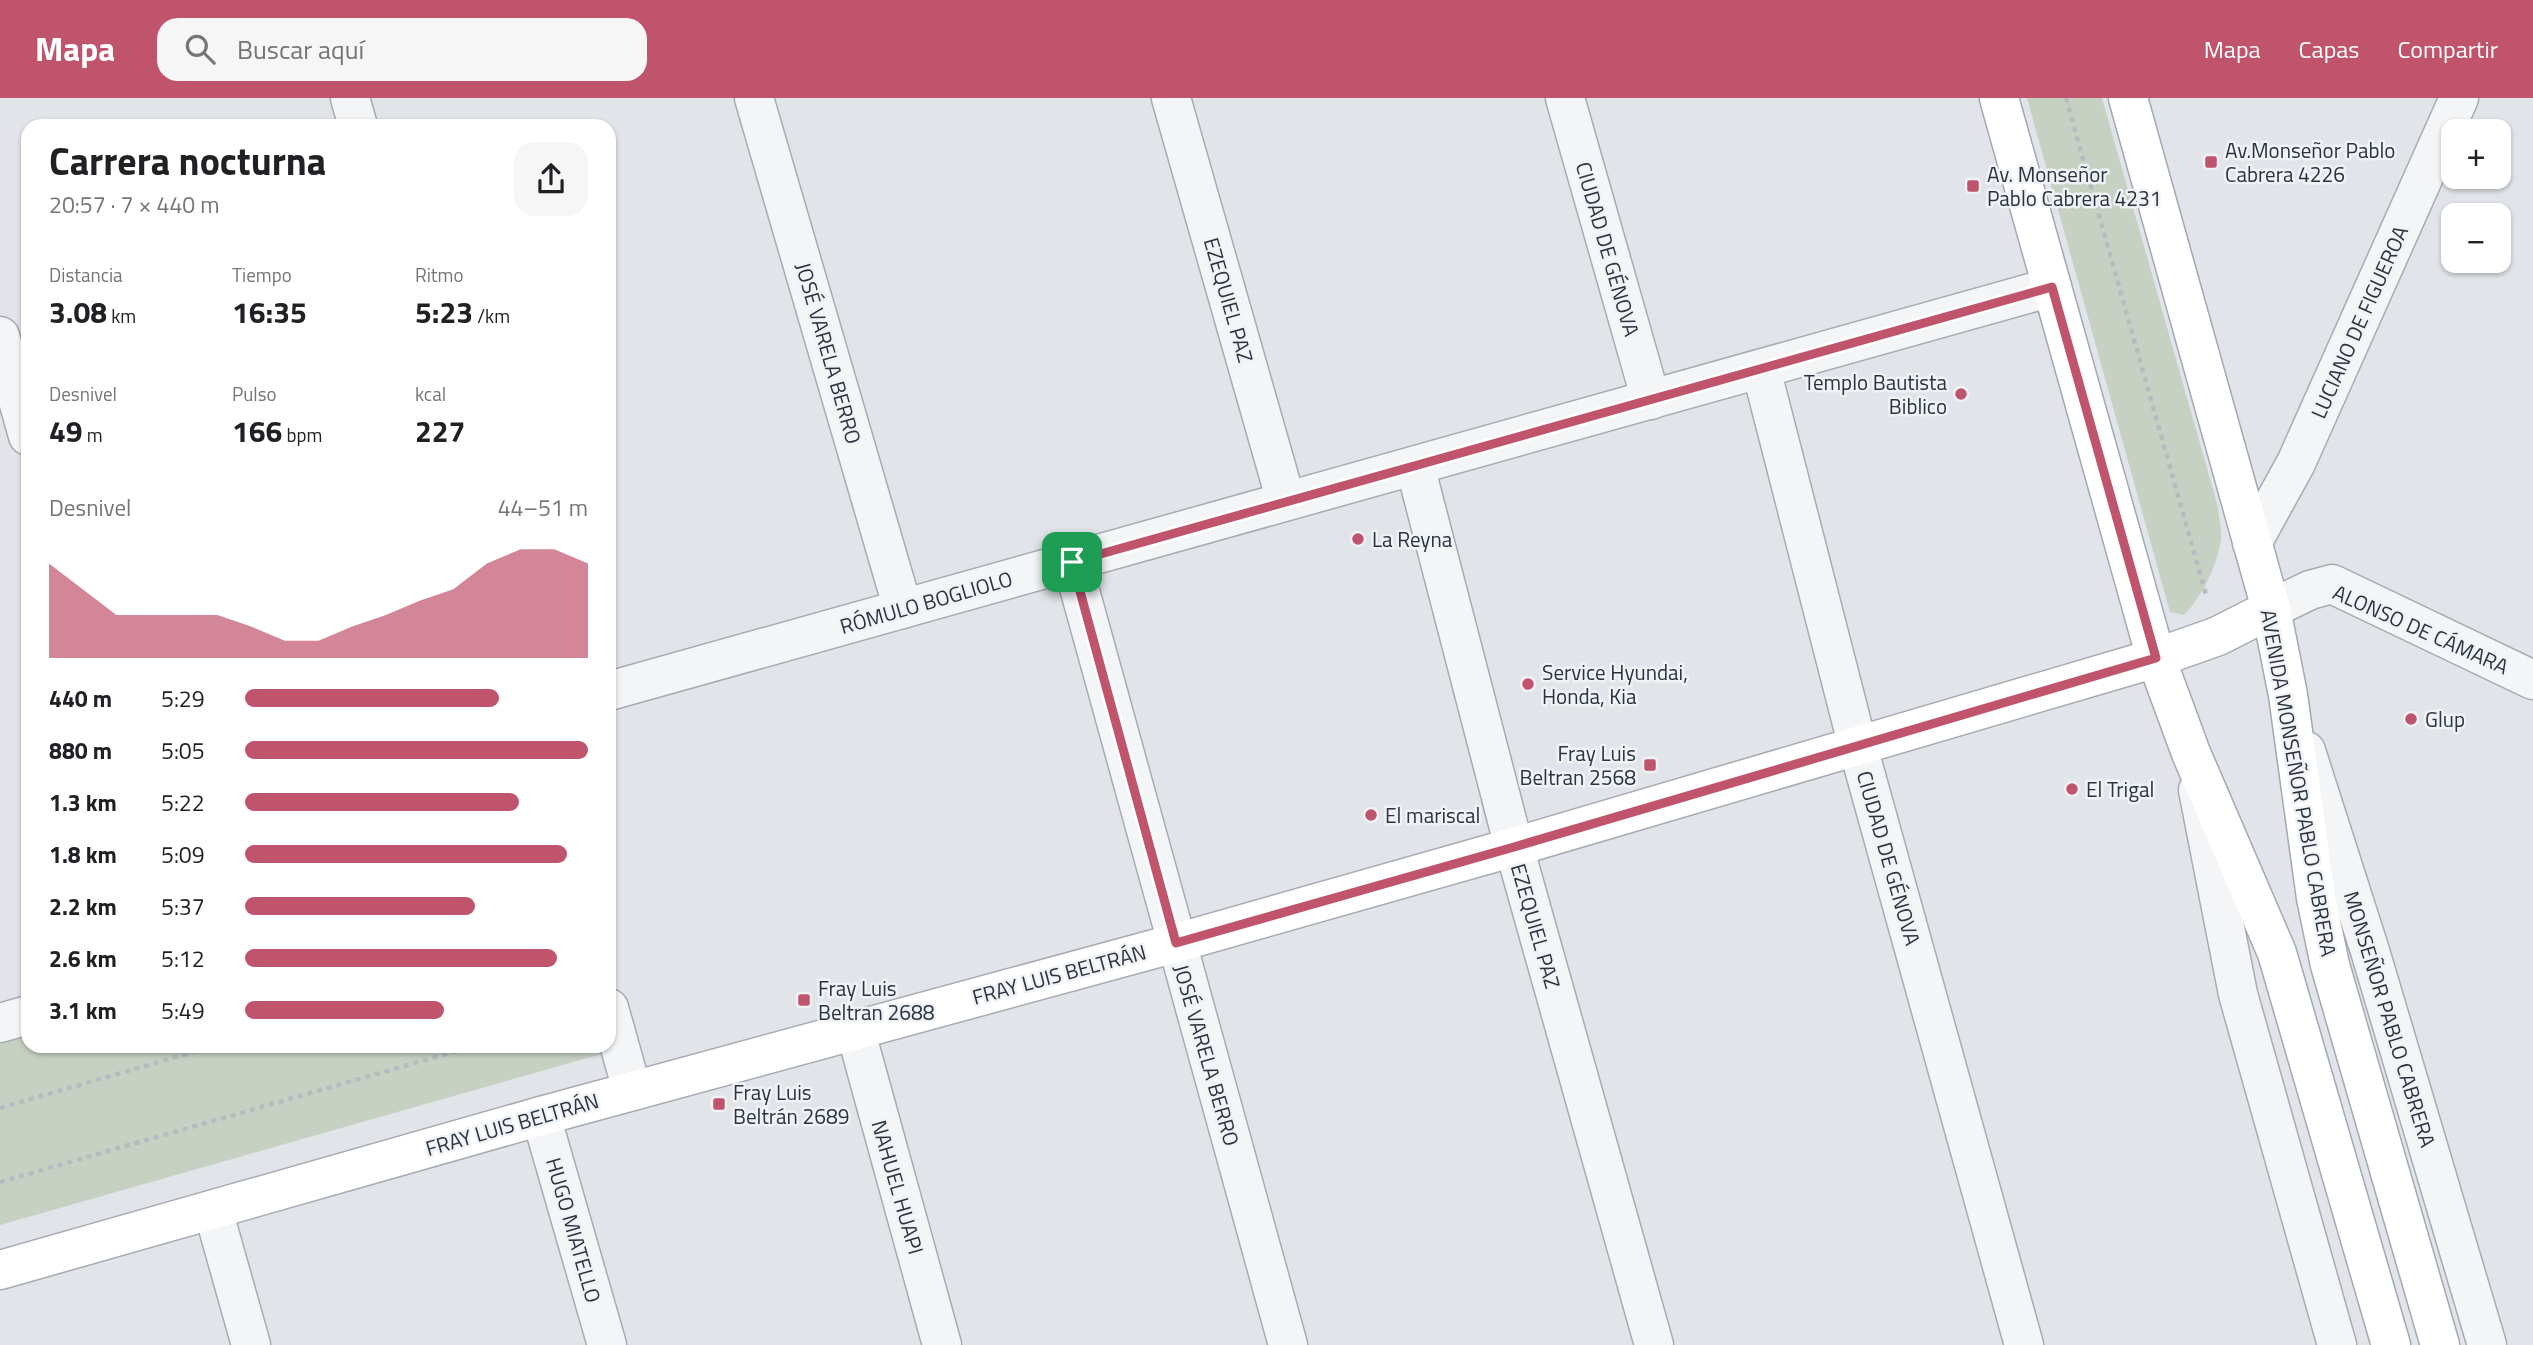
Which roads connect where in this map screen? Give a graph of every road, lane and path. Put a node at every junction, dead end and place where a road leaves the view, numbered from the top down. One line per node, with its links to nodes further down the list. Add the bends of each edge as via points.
1 (351, 98): 9 (street)
2 (754, 98): 19 (street, JOSÉ VARELA BERRO)
3 (1171, 98): 16 (street, EZEQUIEL PAZ)
4 (1565, 98): 13 (street, CIUDAD DE GÉNOVA)
5 (1999, 98): 10 (main road)
6 (2066, 98): 21 (path)
7 (2128, 98): 17 (main road, AVENIDA MONSEÑOR PABLO CABRERA)
8 (2459, 98): 17 (street, LUCIANO DE FIGUEROA, via 2296,463)
9 (356, 119)
10 (2052, 287): 12 (street, RÓMULO BOGLIOLO); 22 (main road)
11 (0, 336): 14 (street)
12 (1761, 369): 13 (street, RÓMULO BOGLIOLO); 26 (street, CIUDAD DE GÉNOVA)
13 (1651, 400): 15 (street, RÓMULO BOGLIOLO)
14 (21, 411)
15 (1415, 466): 16 (street, RÓMULO BOGLIOLO); 28 (street, EZEQUIEL PAZ)
16 (1286, 501): 18 (street, RÓMULO BOGLIOLO)
17 (2252, 543): 20 (main road, AVENIDA MONSEÑOR PABLO CABRERA)
18 (1072, 562): 19 (street, RÓMULO BOGLIOLO); 29 (street, JOSÉ VARELA BERRO)
19 (903, 609): 24 (street, RÓMULO BOGLIOLO)
20 (2271, 609): 21 (main road, FRAY LUIS BELTRÁN); 23 (street, ALONSO DE CÁMARA, via 2332,584); 25 (main road, AVENIDA MONSEÑOR PABLO CABRERA)
21 (2218, 636): 22 (main road, FRAY LUIS BELTRÁN)
22 (2156, 658): 26 (main road, FRAY LUIS BELTRÁN); 27 (main road)
23 (2533, 680)
24 (616, 689)
25 (2288, 695): 50 (main road, AVENIDA MONSEÑOR PABLO CABRERA, via 2316,898 2330,965); 51 (street, MONSEÑOR PABLO CABRERA)
26 (1858, 747): 28 (main road, FRAY LUIS BELTRÁN); 47 (street, CIUDAD DE GÉNOVA)
27 (2191, 753): 48 (street, via 2238,994); 49 (main road, via 2277,953)
28 (1514, 847): 29 (main road, FRAY LUIS BELTRÁN); 46 (street, EZEQUIEL PAZ)
29 (1176, 943): 32 (main road, FRAY LUIS BELTRÁN); 45 (street, JOSÉ VARELA BERRO)
30 (21, 1017): 31 (street)
31 (0, 1023)
32 (855, 1029): 36 (main road, FRAY LUIS BELTRÁN); 44 (street, NAHUEL HUAPI)
33 (616, 1033): 36 (street)
34 (190, 1053): 37 (path)
35 (450, 1053): 39 (path)
36 (632, 1090): 38 (main road, FRAY LUIS BELTRÁN)
37 (0, 1108)
38 (541, 1115): 40 (main road, FRAY LUIS BELTRÁN); 43 (street, HUGO MIATELLO)
39 (0, 1182)
40 (213, 1210): 41 (main road, FRAY LUIS BELTRÁN); 42 (street)
41 (0, 1270)
42 (251, 1345)
43 (607, 1345)
44 (942, 1345)
45 (1288, 1345)
46 (1654, 1345)
47 (2024, 1345)
48 (2337, 1345)
49 (2390, 1345)
50 (2440, 1345)
51 (2487, 1345)

